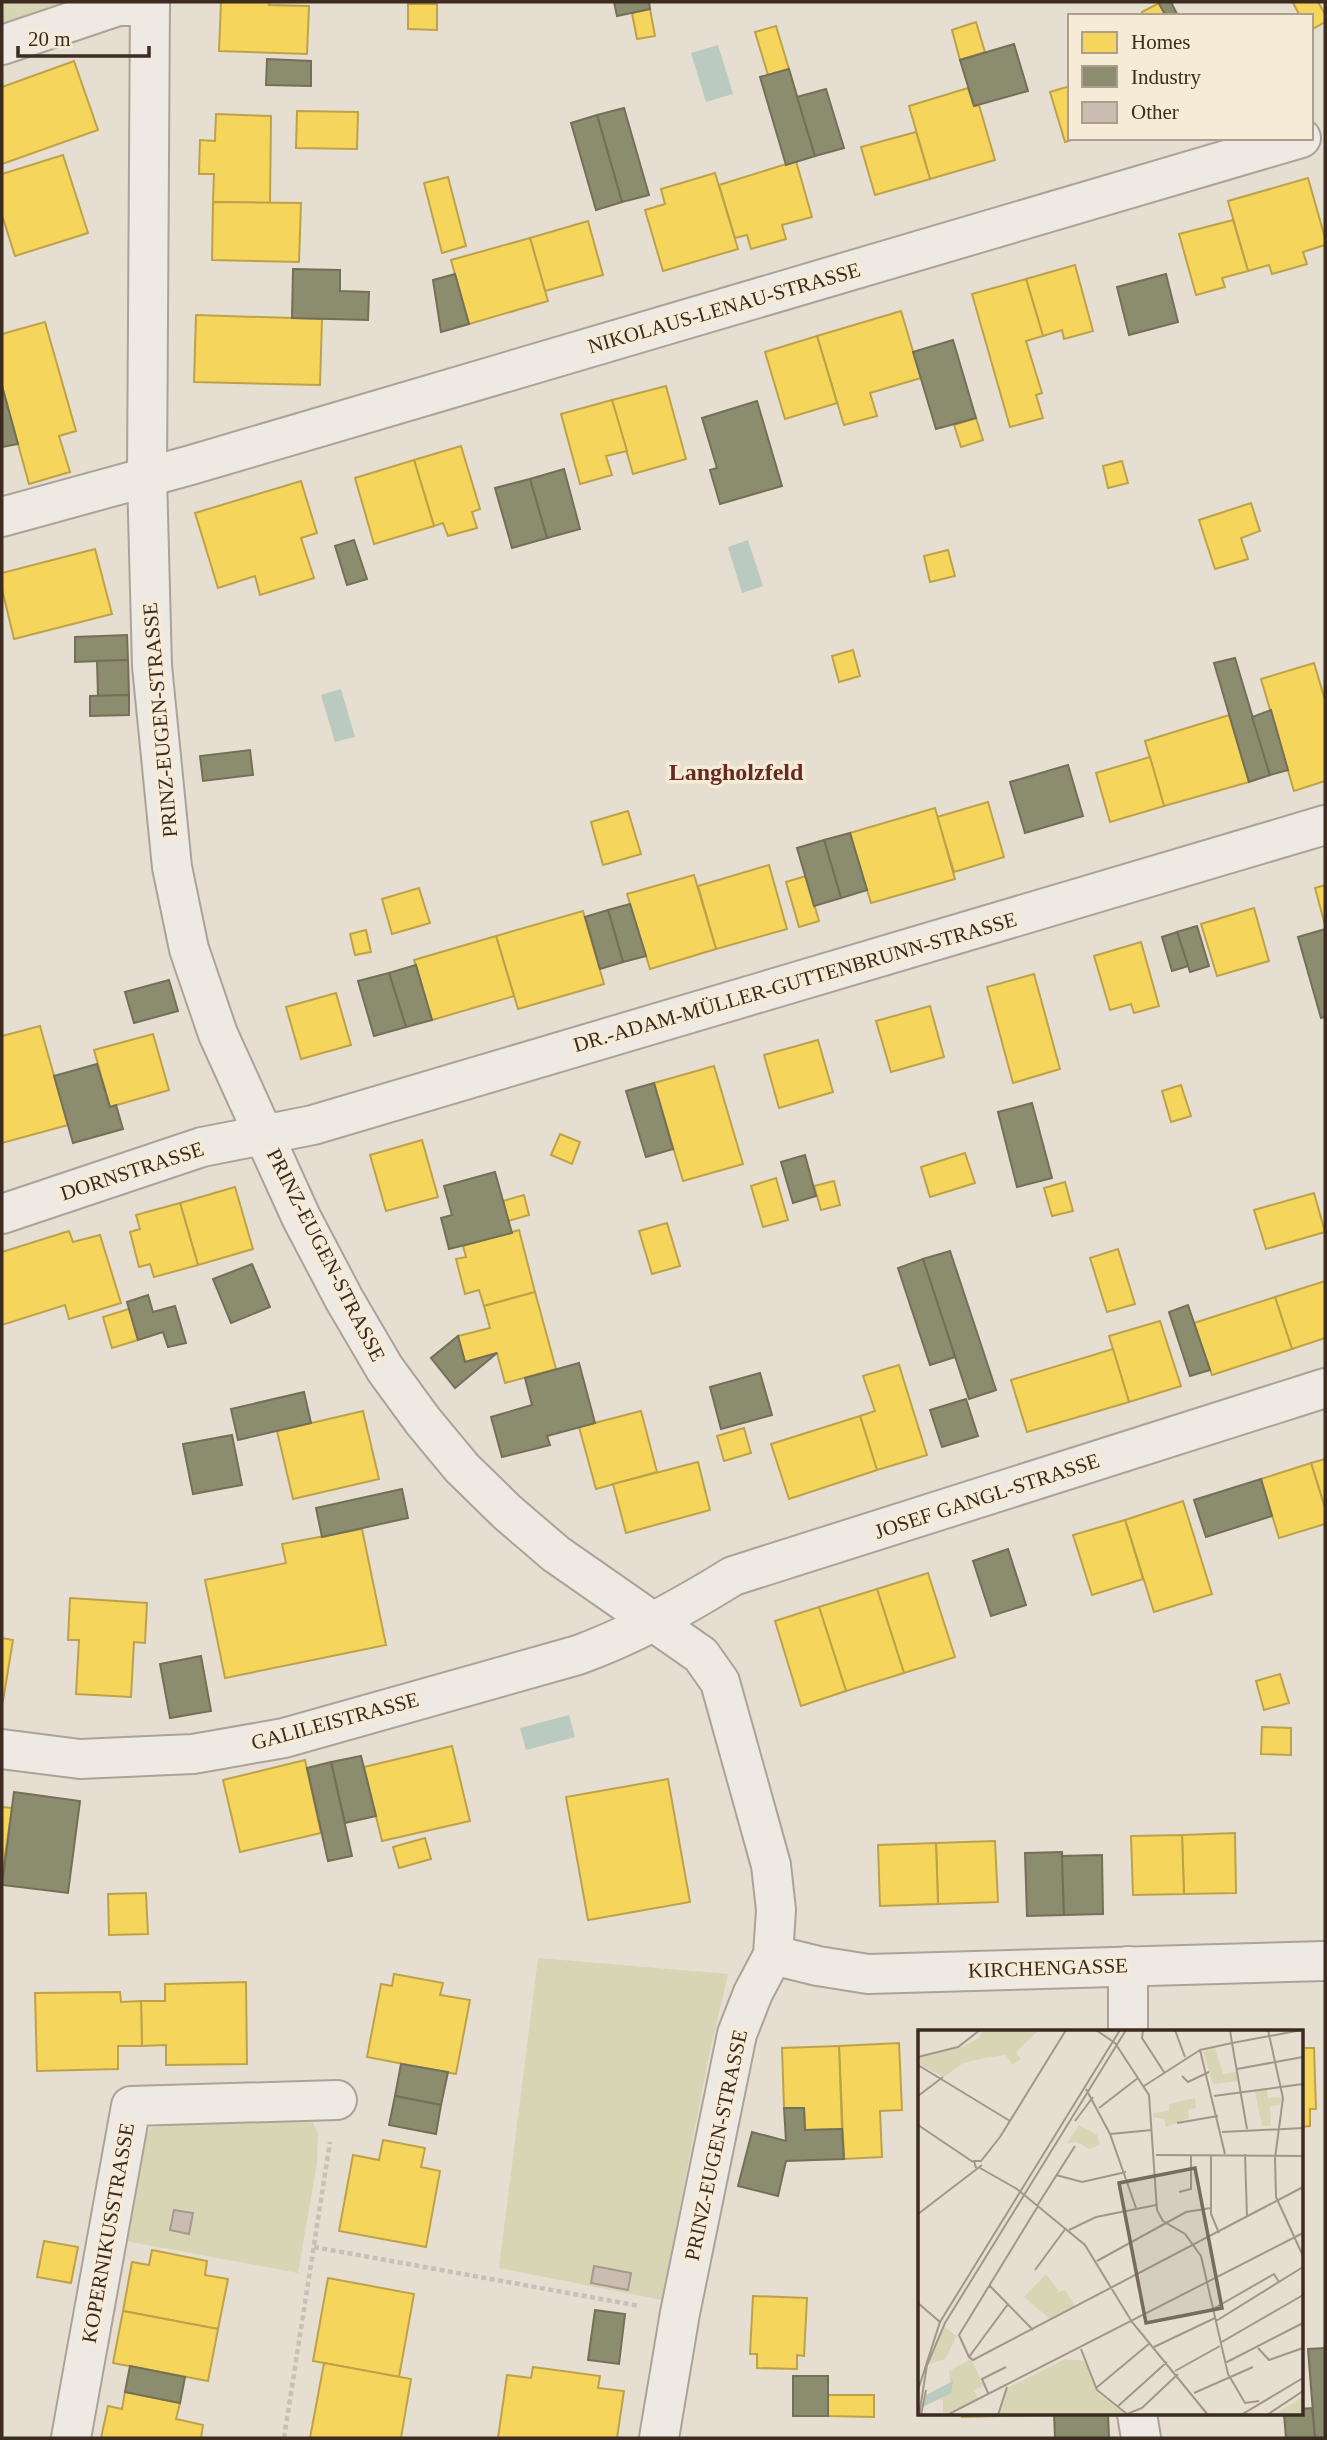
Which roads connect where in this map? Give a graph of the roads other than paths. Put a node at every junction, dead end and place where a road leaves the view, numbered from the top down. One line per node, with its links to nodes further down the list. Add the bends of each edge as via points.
1 (150, 4): 2 (street, via 118,6); 4 (street, PRINZ-EUGEN-STRASSE)
2 (2, 45)
3 (1294, 140): 4 (street, NIKOLAUS-LENAU-STRASSE)
4 (147, 476): 5 (street, NIKOLAUS-LENAU-STRASSE); 7 (street, PRINZ-EUGEN-STRASSE, via 152,666 172,867 189,949 218,1034)
5 (2, 517)
6 (1325, 825): 7 (street, DR.-ADAM-MÜLLER-GUTTENBRUNN-STRASSE, via 313,1125)
7 (263, 1133): 8 (street, DORNSTRASSE, via 202,1147); 10 (street, PRINZ-EUGEN-STRASSE, via 344,1299 422,1421 462,1468 556,1554)
8 (2, 1214)
9 (1325, 1388): 10 (street, JOSEF GANGL-STRASSE, via 733,1576)
10 (657, 1622): 11 (street, GALILEISTRASSE, via 578,1655 284,1738 193,1754 80,1759); 12 (street, PRINZ-EUGEN-STRASSE, via 701,1655 720,1682 771,1865 776,1909)
11 (2, 1749)
12 (773, 1955): 14 (street, KIRCHENGASSE, via 868,1974); 19 (street, PRINZ-EUGEN-STRASSE, via 737,2034)
13 (1325, 1961): 14 (street, KIRCHENGASSE)
14 (1128, 1966): 15 (street)
15 (1128, 2030)
16 (337, 2100): 18 (street, KOPERNIKUSSTRASSE, via 131,2106)
17 (1137, 2416): 20 (street)
18 (71, 2438)
19 (659, 2438)
20 (1141, 2438)

